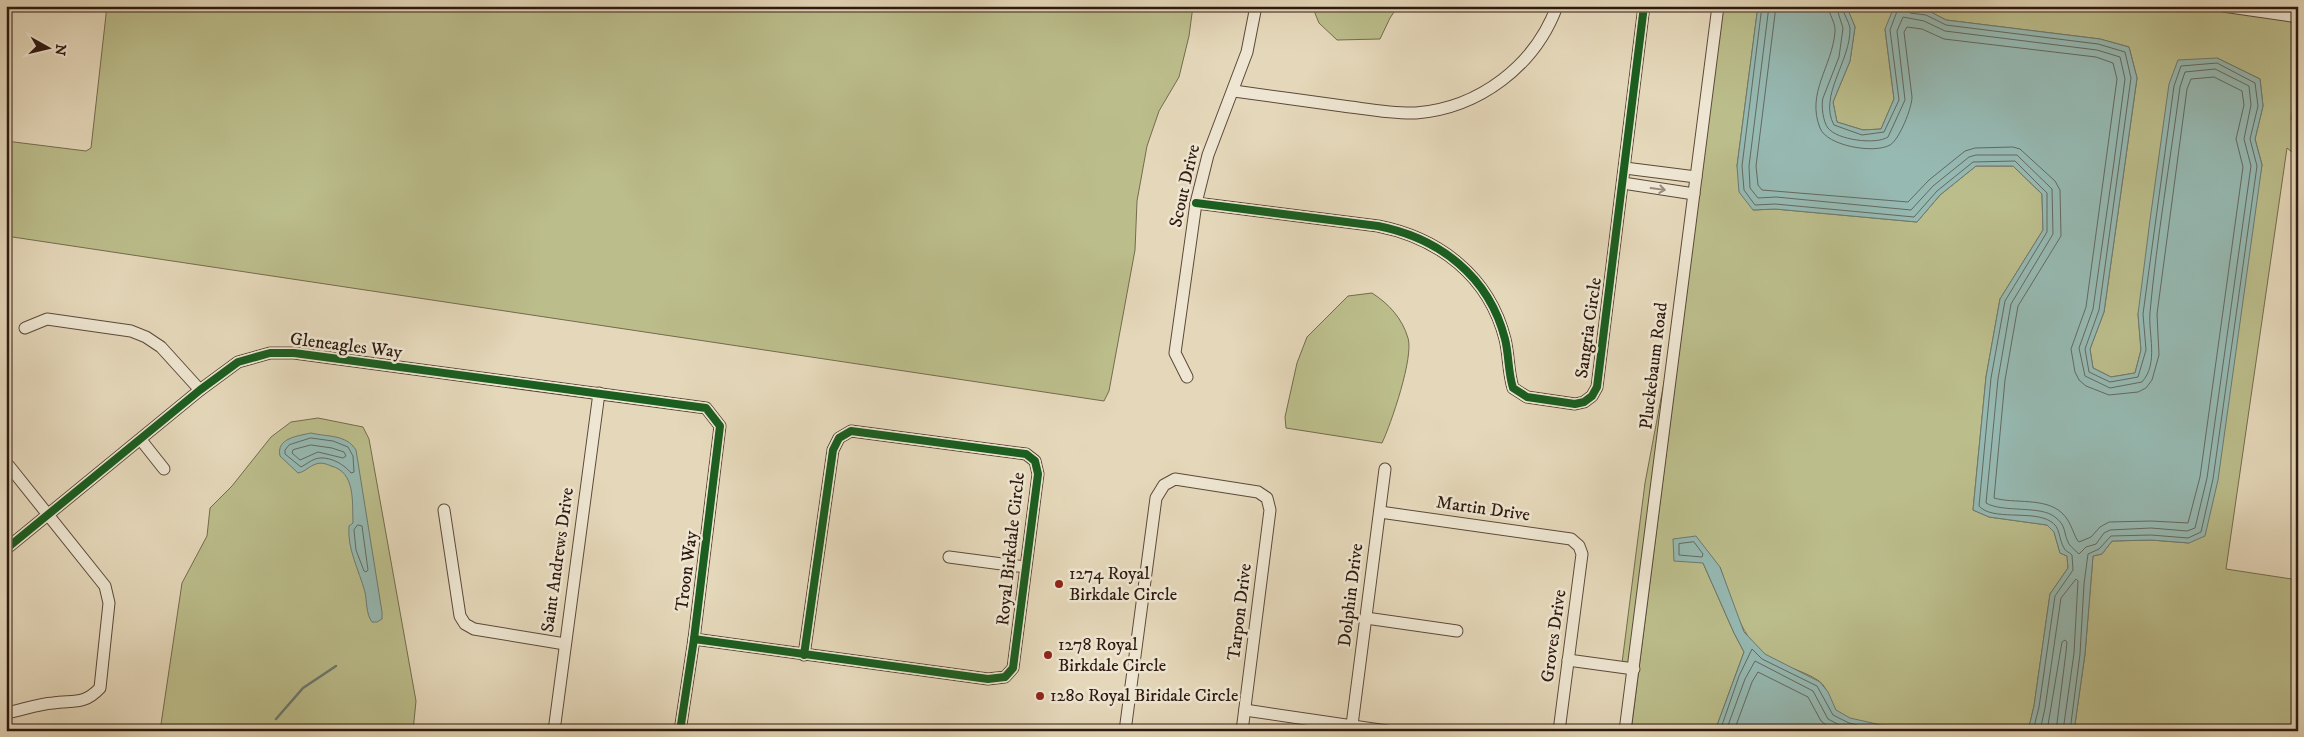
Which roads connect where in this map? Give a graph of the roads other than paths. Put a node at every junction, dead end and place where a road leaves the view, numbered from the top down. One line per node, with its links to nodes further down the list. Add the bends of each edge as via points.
1 (1256, 6): 7 (street, Scout Drive, via 1247,52)
2 (1557, 6): 7 (street, via 1537,44 1517,68 1494,87 1462,103 1438,110 1391,112)
3 (1644, 6): 8 (street, Sangria Circle)
4 (1718, 6): 9 (street, Pluckebaum Road)
5 (2223, 6): 6 (street)
6 (2298, 17)
7 (1234, 91): 12 (street, Scout Drive, via 1208,155)
8 (1625, 168): 9 (street); 10 (street, Sangria Circle)
9 (1696, 177): 11 (street, Pluckebaum Road)
10 (1623, 184): 11 (street, one-way to 11); 12 (street, Sangria Circle, via 1596,387 1588,399 1576,404 1527,396 1513,388 1505,338 1484,292 1453,258 1428,241 1401,230 1378,226)
11 (1694, 194): 35 (street, Pluckebaum Road)
12 (1196, 203): 14 (street, Scout Drive, via 1175,353)
13 (25, 328): 15 (street, via 47,319 131,331 161,347)
14 (1187, 377)
15 (200, 390): 16 (street, Gleneagles Way, via 238,362 270,353 294,353); 18 (street, Gleneagles Way)
16 (599, 393): 17 (street, Gleneagles Way, via 706,408); 32 (street, Saint Andrews Drive)
17 (714, 416): 31 (street, Troon Way, via 720,426)
18 (141, 440): 20 (street); 24 (street, Gleneagles Way)
19 (9, 466): 24 (street)
20 (164, 469)
21 (1385, 469): 23 (street, Dolphin Drive)
22 (444, 510): 32 (street, via 460,616 465,624 474,629)
23 (1380, 512): 25 (street, Martin Drive, via 1571,539); 29 (street, Dolphin Drive)
24 (48, 516): 26 (street, Gleneagles Way); 37 (street, via 105,586 109,603 100,688 91,697 71,703 53,702)
25 (1579, 546): 34 (street, Groves Drive, via 1582,554)
26 (6, 549)
27 (949, 557): 28 (street)
28 (1026, 567): 33 (street, Royal Birkdale Circle, via 1013,668 1005,677 988,679); 33 (street, Royal Birkdale Circle, via 1038,474 1034,461 1026,454 851,431 839,438 833,450)
29 (1366, 618): 30 (street); 38 (street, Dolphin Drive)
30 (1457, 631)
31 (694, 639): 33 (street, Royal Birkdale Circle); 40 (street, Troon Way)
32 (565, 644): 39 (street, Saint Andrews Drive)
33 (804, 655)
34 (1568, 660): 35 (street); 44 (street, Groves Drive)
35 (1634, 669): 45 (street, Pluckebaum Road)
36 (1245, 710): 38 (street); 41 (street, Tarpon Drive, via 1270,510 1267,498 1258,492 1175,479 1164,485 1156,498); 42 (street, Tarpon Drive)
37 (6, 713)
38 (1352, 725): 43 (street)
39 (554, 731)
40 (680, 731)
41 (1125, 731)
42 (1242, 731)
43 (1387, 731)
44 (1559, 731)
45 (1625, 731)

